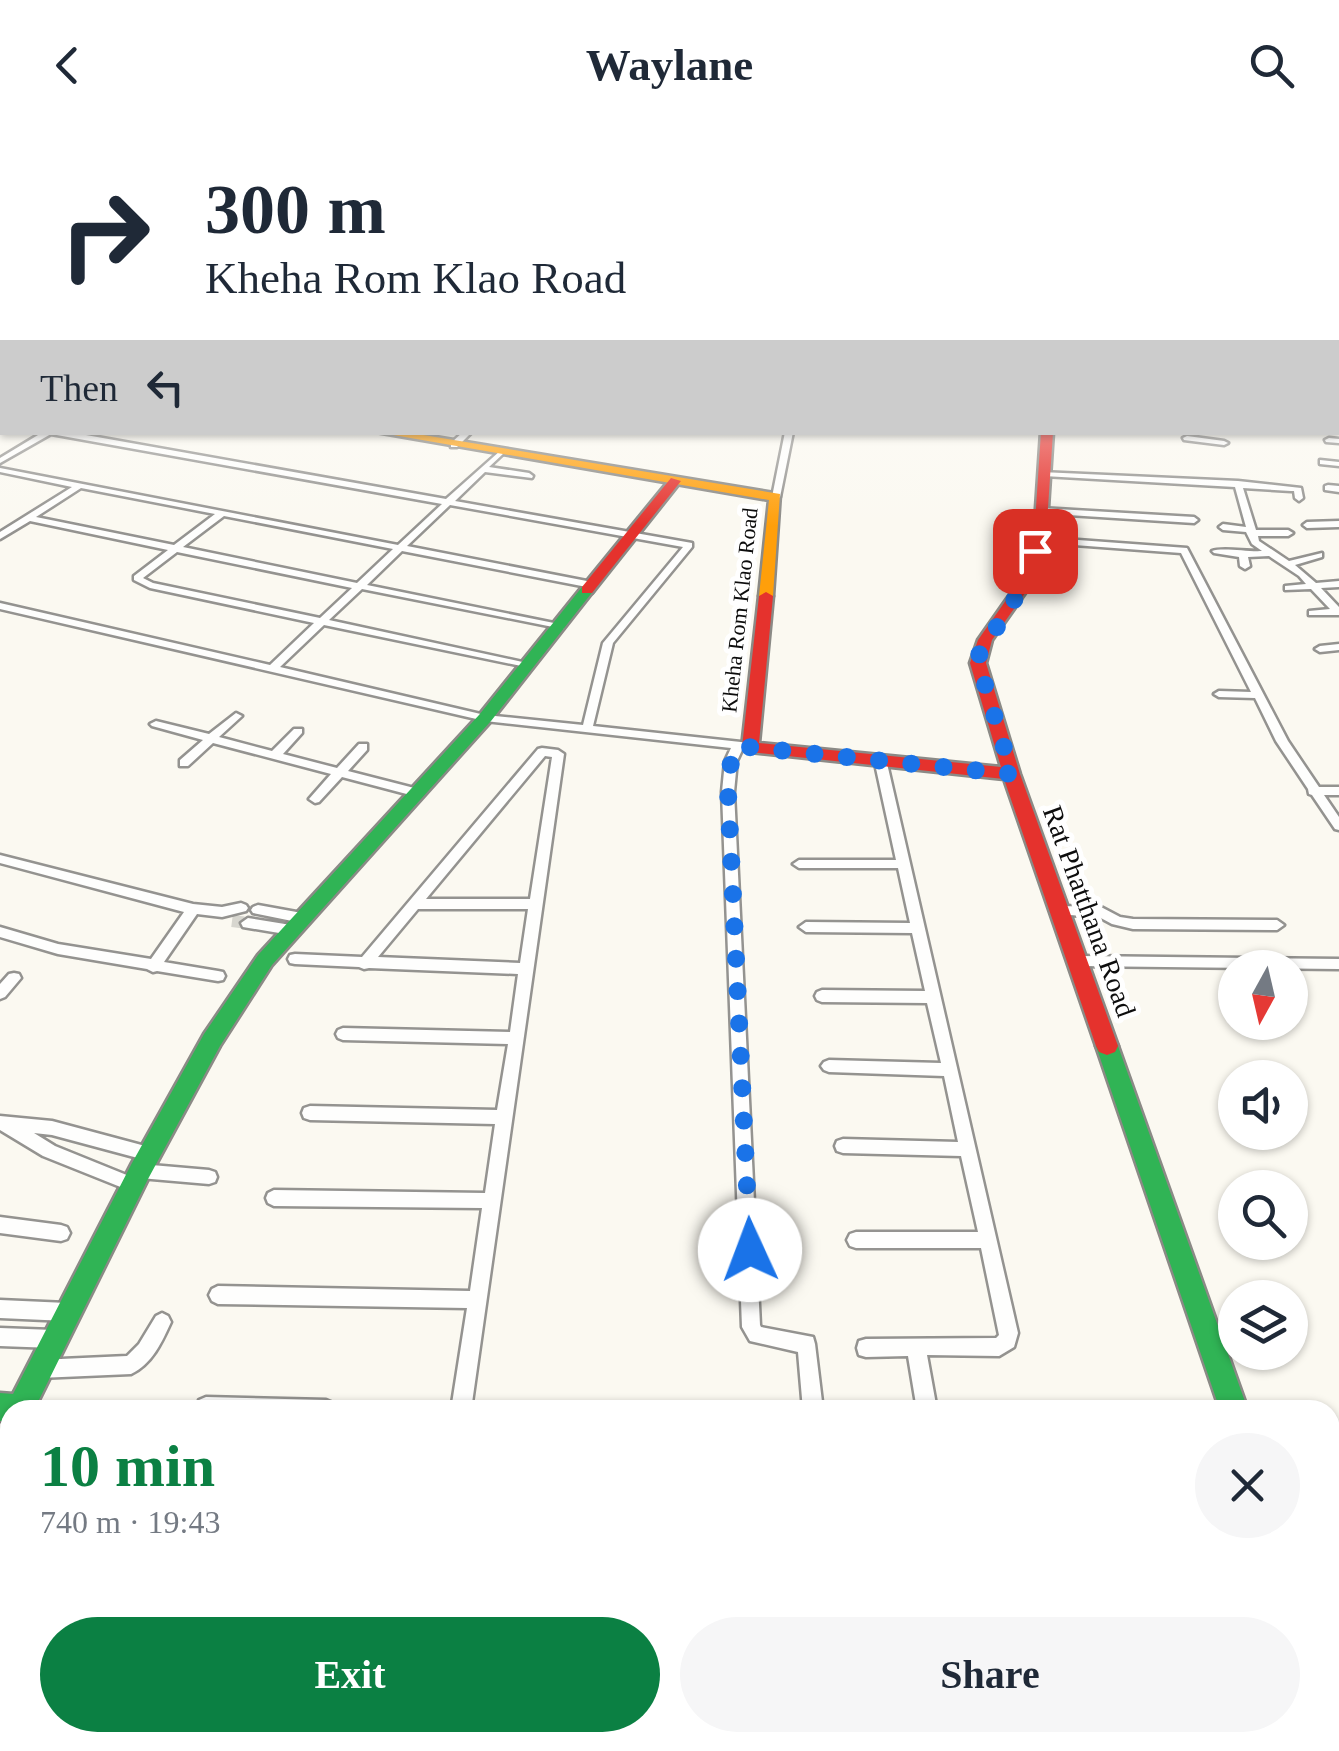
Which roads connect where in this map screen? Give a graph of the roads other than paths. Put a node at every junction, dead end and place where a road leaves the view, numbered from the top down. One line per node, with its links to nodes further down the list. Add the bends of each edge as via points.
1 (46, 435): 10 (street)
2 (68, 435): 22 (street)
3 (415, 435): 7 (street, Kheha Rom Klao Road)
4 (789, 435): 20 (street)
5 (1047, 435): 15 (street, Rat Phatthana Road)
6 (1187, 438): 8 (street)
7 (461, 439): 9 (street, Kheha Rom Klao Road)
8 (1224, 442)
9 (500, 453): 13 (street); 17 (street, Kheha Rom Klao Road)
10 (0, 461)
11 (1323, 462): 12 (street)
12 (1339, 464)
13 (483, 468): 16 (street); 22 (street)
14 (0, 470): 19 (street)
15 (1044, 474): 18 (street); 23 (street, Rat Phatthana Road)
16 (530, 476)
17 (675, 481): 20 (street, Kheha Rom Klao Road); 32 (street)
18 (1238, 484): 21 (street, via 1294,488); 30 (street)
19 (78, 486): 24 (street); 25 (street)
20 (776, 497): 65 (street, Kheha Rom Klao Road)
21 (1298, 498)
22 (449, 502): 32 (street); 36 (street)
23 (1040, 511): 26 (street); 34 (street, Rat Phatthana Road)
24 (221, 514): 35 (street); 36 (street)
25 (27, 518): 33 (street); 35 (street)
26 (1194, 520)
27 (1339, 524): 28 (street)
28 (1308, 525)
29 (1223, 528): 30 (street)
30 (1249, 532): 31 (street); 38 (street)
31 (1288, 533)
32 (633, 534): 42 (street); 62 (street, via 689,544 608,644)
33 (0, 536)
34 (1037, 540): 56 (street, via 1184,550); 73 (street, Rat Phatthana Road, via 1027,580 977,658)
35 (175, 548): 43 (street); 49 (street, via 138,578)
36 (401, 548): 42 (street); 43 (street)
37 (1217, 552): 38 (street, via 1244,561)
38 (1268, 553): 40 (street)
39 (1319, 555): 40 (street)
40 (1288, 564): 44 (street)
41 (1339, 584): 44 (street)
42 (592, 585): 50 (street)
43 (360, 586): 49 (street); 50 (street)
44 (1316, 587): 45 (street); 47 (street)
45 (1288, 588)
46 (0, 606): 54 (street)
47 (1338, 612): 48 (street)
48 (1313, 613)
49 (322, 623): 53 (street); 54 (street)
50 (559, 627): 53 (street)
51 (1339, 648): 52 (street)
52 (1320, 649)
53 (528, 666): 58 (street)
54 (273, 668): 58 (street)
55 (1219, 694): 56 (street)
56 (1258, 695): 75 (street)
57 (236, 716): 64 (street)
58 (485, 718): 60 (street); 76 (street)
59 (156, 724): 64 (street)
60 (554, 726): 61 (street); 67 (street)
61 (568, 728): 62 (street); 68 (street)
62 (588, 730): 65 (street)
63 (298, 731): 69 (street)
64 (211, 740): 69 (street); 71 (street)
65 (744, 746): 70 (street, Kheha Rom Klao Road); 132 (street, via 731,761 728,792 752,1327 756,1336 806,1344)
66 (364, 747): 72 (street)
67 (542, 752): 68 (street); 82 (street)
68 (558, 754): 83 (street)
69 (274, 756): 72 (street)
70 (880, 759): 73 (street, Kheha Rom Klao Road); 81 (street)
71 (184, 763)
72 (340, 773): 76 (street); 77 (street)
73 (1012, 774): 86 (street, Rat Phatthana Road)
74 (1339, 790): 75 (street)
75 (1312, 791): 78 (street)
76 (418, 793): 87 (street)
77 (315, 799)
78 (1339, 826)
79 (0, 859): 84 (street)
80 (799, 864): 81 (street)
81 (904, 864): 90 (street)
82 (414, 904): 83 (street); 94 (street)
83 (535, 904): 97 (street)
84 (193, 909): 87 (street); 96 (street)
85 (258, 910): 87 (street)
86 (1060, 911): 88 (street, via 1101,912 1133,924); 93 (street, Rat Phatthana Road)
87 (297, 924): 112 (street, via 212,1040)
88 (1277, 925)
89 (806, 927): 90 (street)
90 (918, 928): 102 (street)
91 (0, 932): 96 (street)
92 (295, 959): 94 (street)
93 (1080, 961): 95 (street); 134 (street, Rat Phatthana Road)
94 (364, 964): 97 (street)
95 (1339, 964)
96 (153, 967): 98 (street)
97 (525, 969): 104 (street)
98 (218, 976)
99 (14, 978): 100 (street)
100 (0, 993)
101 (822, 996): 102 (street)
102 (934, 997): 106 (street)
103 (343, 1034): 104 (street)
104 (516, 1038): 108 (street)
105 (829, 1066): 106 (street)
106 (948, 1070): 111 (street)
107 (310, 1113): 108 (street)
108 (503, 1117): 115 (street)
109 (5, 1125): 112 (street, via 49,1151); 112 (street, via 52,1128)
110 (844, 1146): 111 (street)
111 (966, 1149): 119 (street)
112 (141, 1170): 113 (street); 123 (street)
113 (209, 1177)
114 (274, 1198): 115 (street)
115 (492, 1201): 121 (street)
116 (0, 1225): 117 (street)
117 (61, 1233)
118 (856, 1240): 119 (street)
119 (986, 1240): 127 (street, via 1007,1341 999,1347)
120 (218, 1295): 121 (street)
121 (478, 1300): 131 (street)
122 (0, 1308): 123 (street)
123 (66, 1312): 126 (street)
124 (162, 1322): 129 (street, via 131,1364)
125 (0, 1338): 126 (street)
126 (53, 1339): 129 (street)
127 (916, 1346): 128 (street); 133 (street)
128 (866, 1348)
129 (39, 1369): 130 (street)
130 (24, 1400)
131 (463, 1400)
132 (813, 1400)
133 (925, 1400)
134 (1231, 1400)

